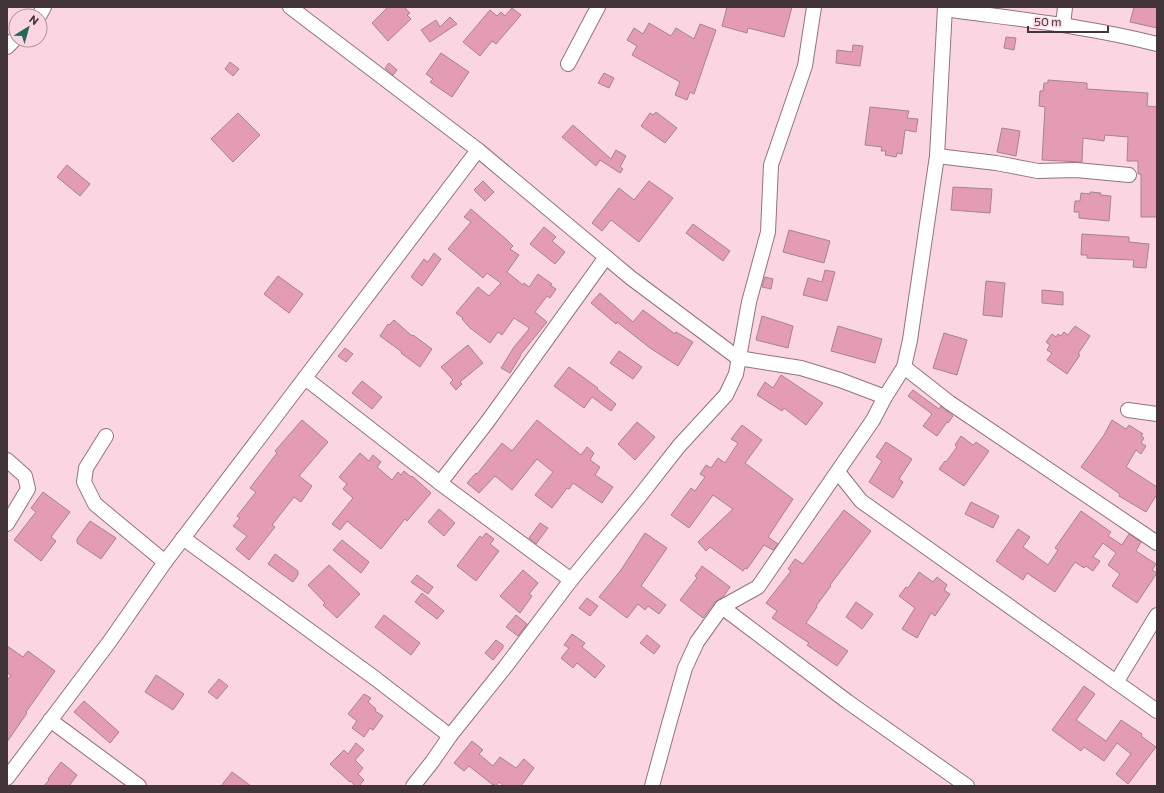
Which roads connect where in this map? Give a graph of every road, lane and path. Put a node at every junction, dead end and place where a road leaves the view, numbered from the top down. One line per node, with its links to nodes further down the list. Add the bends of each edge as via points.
1 (290, 7): 9 (street)
2 (598, 7): 8 (street)
3 (814, 7): 13 (street, via 806,66 771,165 768,232 749,302)
4 (1065, 7): 6 (street)
5 (945, 8): 6 (street); 10 (street)
6 (1063, 25): 7 (street)
7 (1157, 44)
8 (568, 64)
9 (478, 150): 12 (street); 15 (street)
10 (937, 156): 11 (street, via 1038,171 1076,170); 14 (street)
11 (1129, 175)
12 (606, 256): 13 (street); 22 (street, via 488,421)
13 (738, 358): 16 (street, via 801,368); 27 (street, via 736,374 726,394 679,446)
14 (904, 367): 16 (street); 25 (street, via 950,403)
15 (305, 378): 22 (street); 24 (street)
16 (885, 397): 21 (street, via 873,420)
17 (1128, 410): 18 (street)
18 (1157, 414)
19 (106, 436): 26 (street, via 86,468 84,482 95,504)
20 (7, 460): 23 (street, via 26,476 28,489)
21 (838, 472): 28 (street, via 758,586); 30 (street, via 860,502)
22 (440, 483): 27 (street)
23 (7, 524)
24 (183, 538): 26 (street); 33 (street)
25 (1157, 543)
26 (165, 562): 32 (street, via 110,641)
27 (571, 580): 33 (street)
28 (722, 607): 37 (street, via 697,642 685,668); 38 (street, via 848,702)
29 (1157, 615): 30 (street)
30 (1117, 682): 31 (street)
31 (1157, 710)
32 (50, 720): 34 (street); 35 (street)
33 (450, 736): 36 (street)
34 (7, 778)
35 (139, 786)
36 (413, 786)
37 (652, 786)
38 (967, 786)

